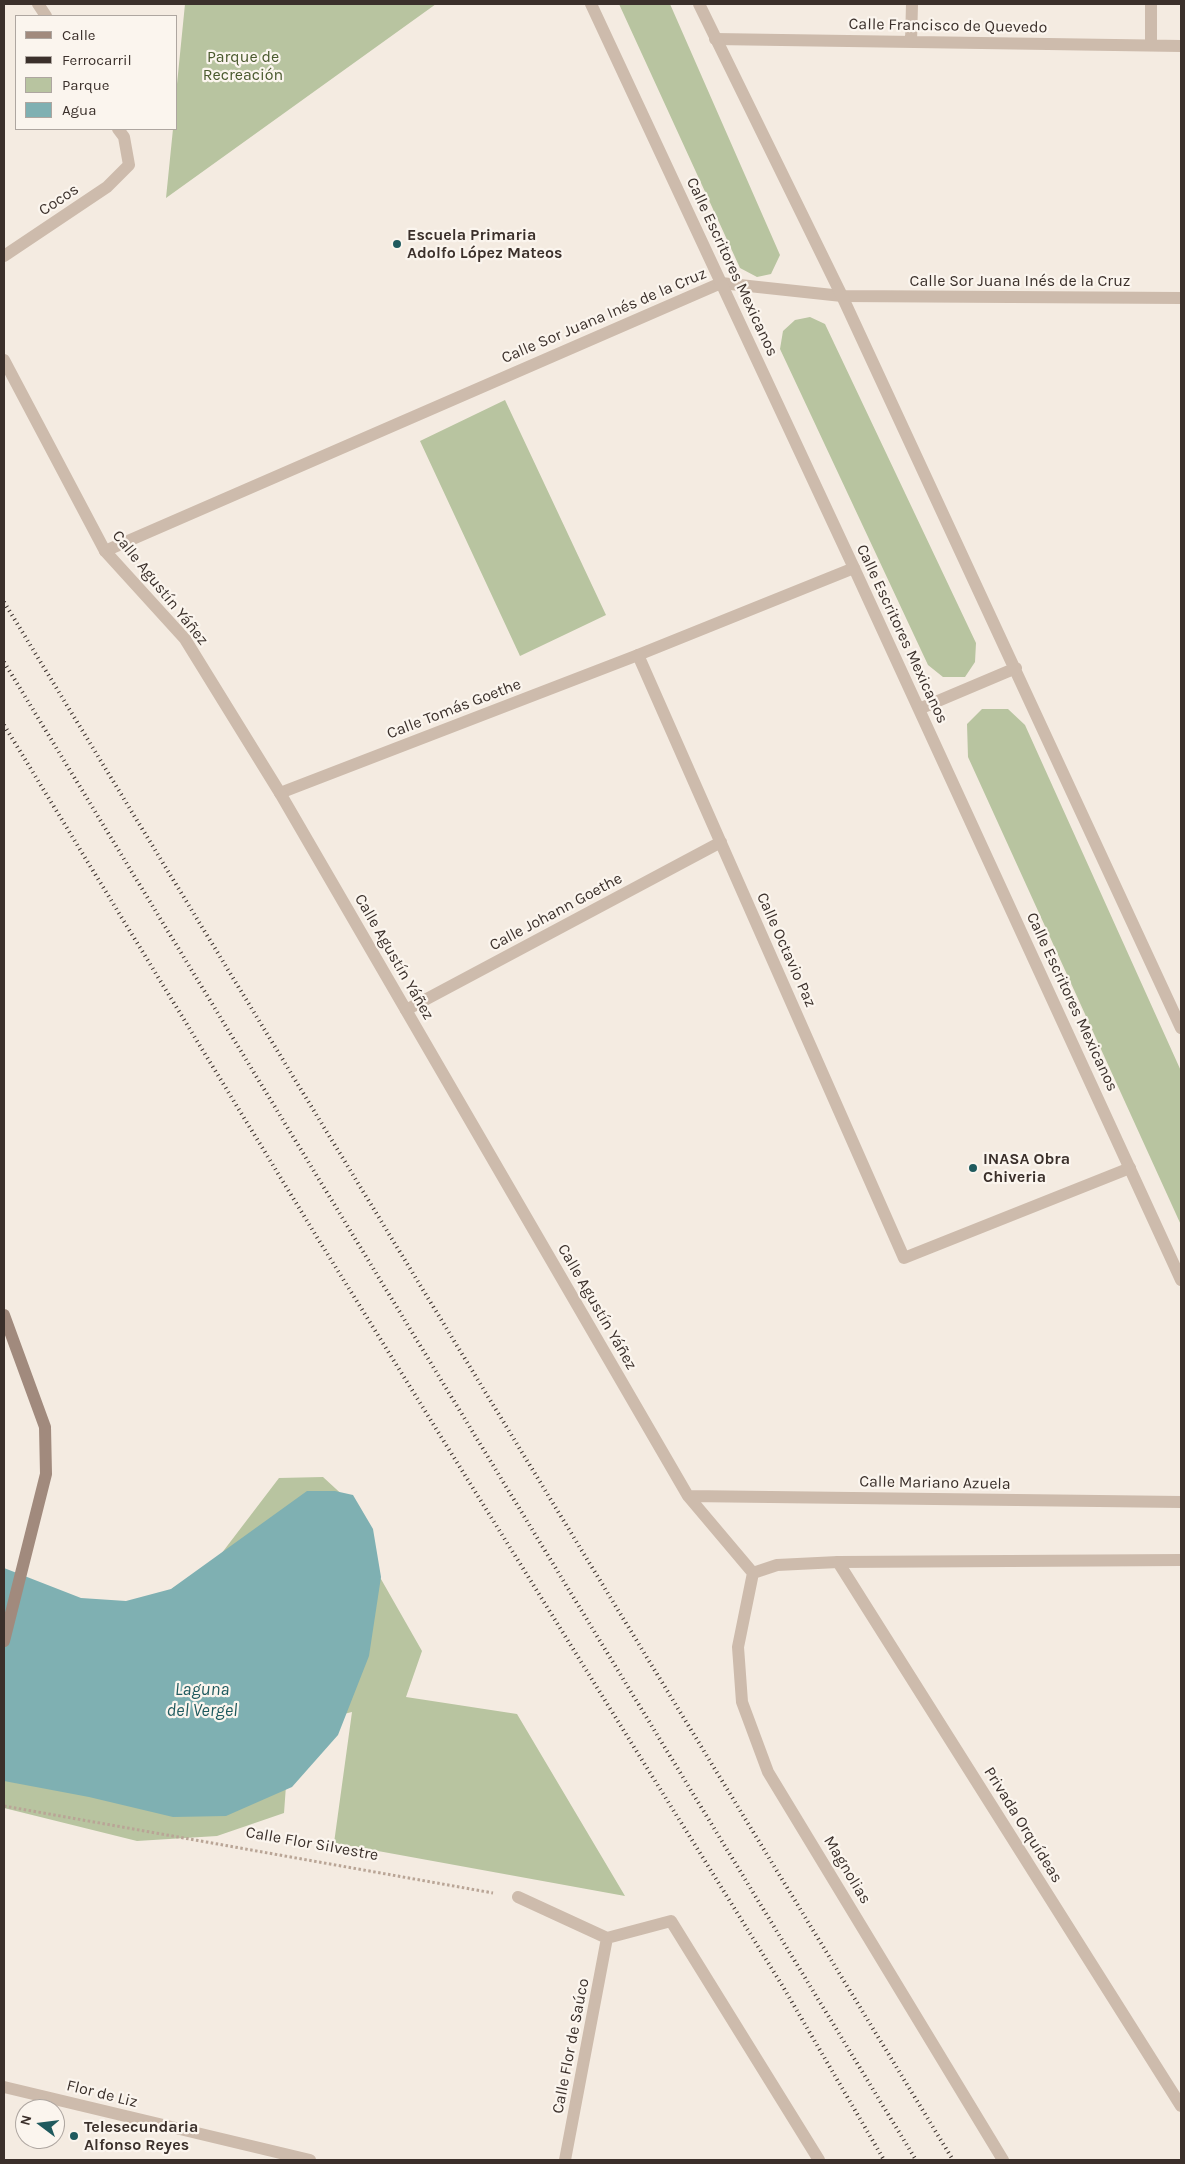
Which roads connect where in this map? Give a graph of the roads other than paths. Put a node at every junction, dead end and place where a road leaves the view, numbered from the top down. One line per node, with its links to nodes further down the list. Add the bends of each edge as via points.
1 (38, 4): 6 (street)
2 (591, 4): 13 (street, Calle Escritores Mexicanos)
3 (698, 4): 7 (street)
4 (912, 4): 8 (street)
5 (1151, 4): 9 (street)
6 (45, 15)
7 (715, 39): 8 (street, Calle Francisco de Quevedo); 14 (street)
8 (911, 42): 9 (street, Calle Francisco de Quevedo)
9 (1151, 45): 10 (street, Calle Francisco de Quevedo)
10 (1181, 46)
11 (119, 130): 12 (street, Cocos, via 124,137 129,165 107,187)
12 (4, 256)
13 (722, 283): 14 (street, Calle Sor Juana Inés de la Cruz); 17 (street, Calle Sor Juana Inés de la Cruz); 18 (street, Calle Escritores Mexicanos)
14 (842, 296): 15 (street, Calle Sor Juana Inés de la Cruz); 20 (street)
15 (1181, 298)
16 (4, 360): 17 (street, Calle Agustín Yáñez)
17 (105, 551): 22 (street, Calle Agustín Yáñez, via 185,639)
18 (854, 568): 19 (street); 21 (street, Calle Escritores Mexicanos)
19 (638, 655): 22 (street, Calle Tomás Goethe); 23 (street, Calle Octavio Paz)
20 (1016, 668): 21 (street); 25 (street)
21 (919, 709): 26 (street, Calle Escritores Mexicanos)
22 (280, 793): 24 (street, Calle Agustín Yáñez)
23 (721, 842): 24 (street, Calle Johann Goethe); 26 (street, Calle Octavio Paz, via 904,1258)
24 (406, 1010): 29 (street, Calle Agustín Yáñez)
25 (1181, 1028)
26 (1130, 1168): 27 (street, Calle Escritores Mexicanos)
27 (1181, 1280)
28 (4, 1315): 34 (main road, via 45,1427 46,1474)
29 (688, 1496): 30 (street, Calle Mariano Azuela); 33 (street, Calle Agustín Yáñez)
30 (1181, 1502)
31 (1181, 1560): 32 (street)
32 (838, 1562): 33 (street, via 777,1566); 38 (street, Privada Orquídeas)
33 (753, 1573): 42 (street, Magnolias, via 738,1648 742,1702 768,1772)
34 (4, 1641)
35 (518, 1897): 36 (street)
36 (607, 1938): 40 (street, Calle Flor de Saúco); 41 (street, via 671,1921)
37 (4, 2087): 39 (street, Flor de Liz)
38 (1181, 2106)
39 (310, 2160)
40 (566, 2160)
41 (819, 2160)
42 (1003, 2160)

